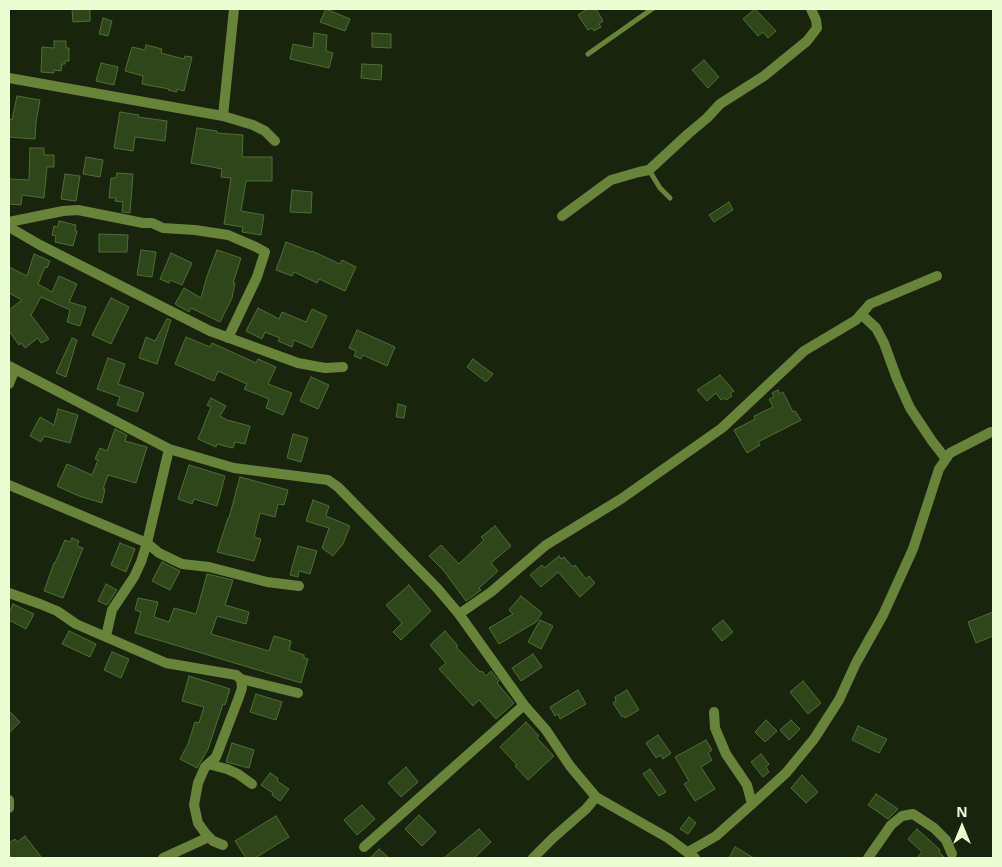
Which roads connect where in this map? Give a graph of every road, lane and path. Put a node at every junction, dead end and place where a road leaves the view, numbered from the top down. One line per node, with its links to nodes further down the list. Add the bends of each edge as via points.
1 (234, 9): 6 (street)
2 (652, 9): 4 (lane)
3 (811, 9): 8 (street, via 817,28 807,41 764,76 720,104)
4 (588, 54)
5 (9, 78): 6 (street)
6 (223, 116): 7 (street, via 259,128)
7 (276, 141)
8 (649, 170): 9 (lane); 10 (street, via 611,180)
9 (670, 198)
10 (562, 216)
11 (9, 222): 15 (street, via 78,210 152,223 163,228 228,235 256,247 265,252 257,277)
12 (9, 227): 15 (street, via 151,302)
13 (937, 276): 14 (street, via 870,304)
14 (861, 314): 21 (street, via 876,328 910,408); 26 (street, via 804,351 715,433 621,499 546,545 491,592)
15 (228, 338): 17 (street, via 298,363 325,368)
16 (12, 367): 18 (street); 20 (street)
17 (343, 367)
18 (9, 384)
19 (991, 432): 21 (street, via 950,452)
20 (169, 449): 23 (street); 26 (street, via 234,468 328,480 438,588)
21 (946, 458): 36 (street, via 938,469 913,549 839,700 814,739 786,773)
22 (9, 485): 23 (street)
23 (147, 543): 24 (street, via 182,564); 27 (street, via 134,577 112,610)
24 (299, 586)
25 (9, 593): 27 (street, via 57,611 76,624)
26 (459, 614): 30 (street)
27 (106, 636): 28 (street, via 166,663 236,675)
28 (241, 679): 29 (street); 32 (street, via 242,688 216,757)
29 (298, 693)
30 (524, 705): 34 (street); 40 (street)
31 (714, 712): 36 (street, via 715,728 726,754 747,785)
32 (208, 764): 33 (street, via 227,769); 38 (street, via 198,783 194,805 198,823)
33 (252, 784)
34 (596, 797): 42 (street); 44 (street)
35 (9, 800): 37 (street)
36 (752, 804): 42 (street)
37 (9, 808)
38 (209, 837): 39 (street); 43 (street)
39 (223, 844)
40 (364, 847)
41 (952, 854): 45 (street, via 946,840 913,814 902,816 891,825)
42 (692, 855)
43 (163, 858)
44 (533, 858)
45 (868, 858)

